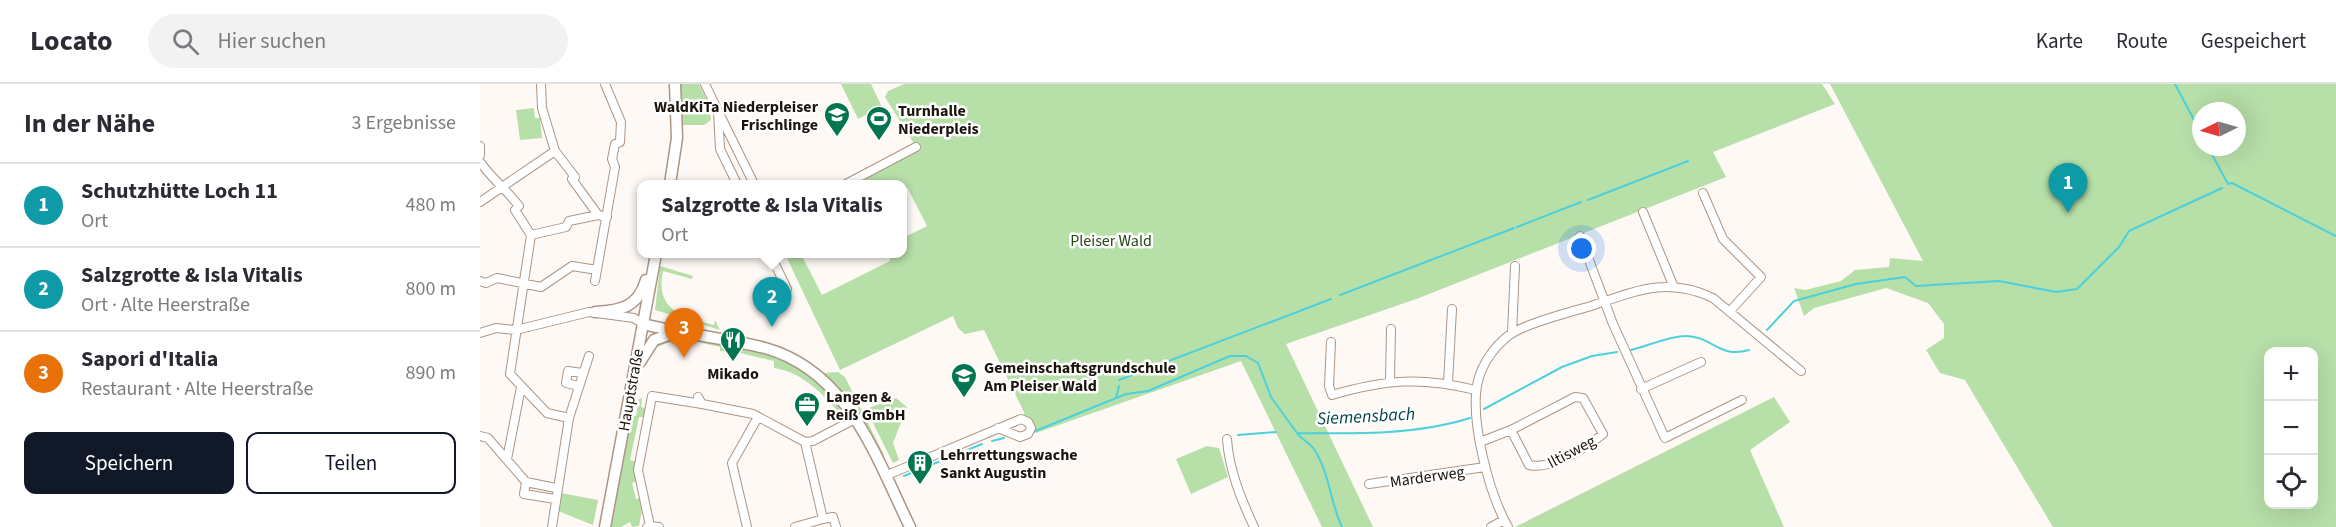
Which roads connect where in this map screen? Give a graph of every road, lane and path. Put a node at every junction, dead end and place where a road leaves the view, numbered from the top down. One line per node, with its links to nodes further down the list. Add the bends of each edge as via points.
1 (541, 84): 8 (street, via 542,108)
2 (605, 84): 20 (street, via 622,128 612,159 615,167)
3 (675, 84): 11 (main road, via 676,138)
4 (705, 84): 5 (street)
5 (718, 111): 12 (street, via 720,149); 13 (street)
6 (480, 146): 9 (street)
7 (916, 147): 14 (street)
8 (555, 151): 15 (street); 19 (street)
9 (480, 155)
10 (480, 162): 15 (street)
11 (671, 180)
12 (735, 180)
13 (752, 180)
14 (854, 180)
15 (501, 186): 17 (street); 21 (street, via 519,206 515,210)
16 (1703, 193): 35 (street, via 1723,239 1761,277)
17 (480, 202)
18 (1643, 212): 31 (street)
19 (598, 215): 20 (street); 21 (street)
20 (607, 217): 27 (street)
21 (531, 235): 30 (street)
22 (1580, 236): 33 (street)
23 (654, 258): 36 (main road, via 644,287 633,304 619,311)
24 (654, 258): 37 (main road, Hauptstraße)
25 (773, 258): 32 (street)
26 (1515, 266): 42 (street)
27 (597, 270): 29 (street); 30 (street, via 572,266 541,287)
28 (480, 281): 30 (street, via 486,283 497,278)
29 (595, 281)
30 (524, 284): 39 (street)
31 (1672, 285): 33 (street); 35 (street, via 1697,290)
32 (787, 289)
33 (1605, 301): 42 (street); 53 (street)
34 (1452, 309): 50 (street)
35 (1731, 310): 46 (street)
36 (595, 312): 37 (street, via 634,318); 39 (street)
37 (643, 324): 40 (main road); 48 (main road, Hauptstraße)
38 (1391, 329): 49 (street)
39 (516, 330): 41 (street, via 496,328); 52 (street, via 510,374)
40 (679, 332): 48 (main road, via 654,340); 58 (main road, via 781,354 829,386)
41 (480, 333)
42 (1512, 333): 54 (street, via 1487,359)
43 (1330, 342): 49 (street, via 1332,395)
44 (589, 356): 47 (street, via 587,370)
45 (1701, 362): 53 (street)
46 (1801, 371)
47 (582, 373): 51 (street); 51 (street, via 568,371 566,383)
48 (633, 375): 75 (main road, Hauptstraße)
49 (1390, 380): 50 (street)
50 (1448, 383): 54 (street)
51 (579, 386): 57 (street)
52 (521, 387): 57 (street, via 547,413); 65 (street)
53 (1641, 389): 55 (street, via 1665,438)
54 (1476, 390): 64 (street)
55 (1742, 400)
56 (758, 417): 63 (street); 76 (street, via 700,401 652,396 638,470); 78 (street, via 732,463)
57 (569, 418): 70 (street)
58 (857, 418): 63 (street); 67 (main road)
59 (998, 428): 67 (street)
60 (1511, 430): 60 (street, Iltisweg, via 1575,397 1583,398 1603,434 1541,468 1530,465); 64 (street, Iltisweg)
61 (480, 436): 65 (street, via 488,438)
62 (1227, 439): 82 (street, via 1237,486)
63 (805, 442): 72 (street)
64 (1480, 442): 66 (street)
65 (507, 459): 68 (street)
66 (1485, 467): 69 (street, Marderweg); 73 (street)
67 (885, 476): 81 (main road)
68 (526, 482): 70 (street); 71 (street, via 524,494)
69 (1370, 484)
70 (556, 488): 71 (street)
71 (555, 499): 74 (street)
72 (823, 519): 79 (street); 80 (street, via 833,516)
73 (1506, 524): 83 (street)
74 (552, 527)
75 (605, 527)
76 (649, 527): 77 (street)
77 (659, 527)
78 (747, 527)
79 (795, 527)
80 (836, 527)
81 (910, 527)
82 (1254, 527)
83 (1491, 527)

